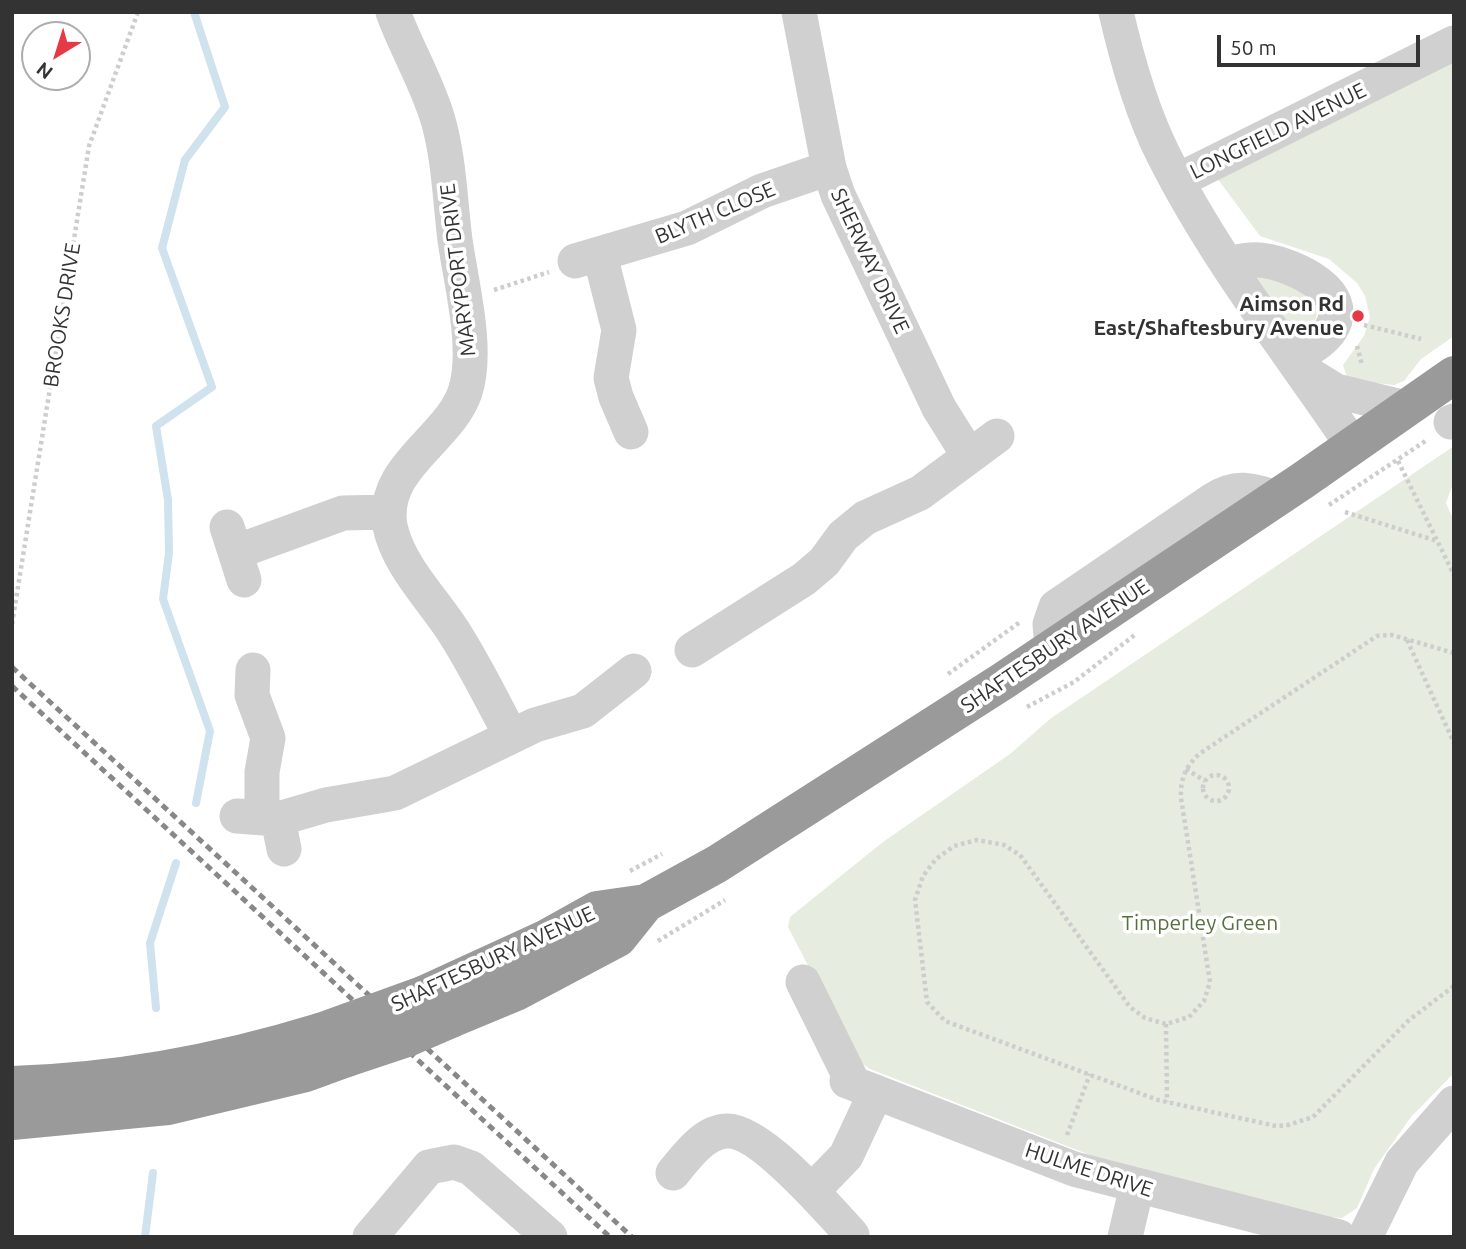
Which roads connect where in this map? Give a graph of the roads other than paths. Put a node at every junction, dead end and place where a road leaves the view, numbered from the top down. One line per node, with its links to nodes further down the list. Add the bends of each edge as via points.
1 (393, 12): 15 (street, MARYPORT DRIVE, via 443,139 470,351 466,390 455,414 403,472)
2 (799, 12): 5 (street, SHERWAY DRIVE)
3 (1116, 12): 6 (street, via 1148,120)
4 (1454, 43): 6 (street, LONGFIELD AVENUE)
5 (829, 168): 11 (street, BLYTH CLOSE, via 762,191 687,229 588,258 618,318 611,378 629,392); 14 (street, SHERWAY DRIVE, via 870,267 939,408)
6 (1177, 181): 7 (street)
7 (1229, 263): 8 (street); 8 (street, via 1264,260 1284,265 1308,275 1331,296 1333,327)
8 (1297, 364): 10 (street, via 1336,391); 13 (street)
9 (1454, 375): 10 (highway, SHAFTESBURY AVENUE)
10 (1406, 408): 13 (highway, SHAFTESBURY AVENUE)
11 (631, 432)
12 (998, 436): 14 (street)
13 (1353, 446): 22 (highway, SHAFTESBURY AVENUE, via 802,812 636,888 618,938 516,992)
14 (969, 456): 17 (street, via 919,493 865,518 804,579 719,617)
15 (389, 512): 16 (street, via 342,513); 20 (street, via 400,552 461,643)
16 (236, 553)
17 (692, 650)
18 (253, 670): 20 (street, via 251,695 268,738 262,772 265,825 326,805 395,793)
19 (634, 671): 20 (street, via 591,707)
20 (511, 736)
21 (803, 982): 24 (street)
22 (438, 1006): 23 (highway, SHAFTESBURY AVENUE, bridge, via 192,1066 125,1077); 26 (highway, SHAFTESBURY AVENUE, bridge, via 407,1038 306,1073 168,1106)
23 (12, 1085)
24 (859, 1086): 28 (street, HULME DRIVE, via 1056,1162); 29 (street)
25 (1454, 1103): 34 (street, via 1402,1162)
26 (12, 1121)
27 (673, 1172): 29 (street, via 714,1133 729,1130 751,1138)
28 (1137, 1186): 32 (street); 33 (street, HULME DRIVE)
29 (831, 1213)
30 (370, 1237): 31 (street, via 429,1167 454,1162 471,1168)
31 (550, 1237)
32 (1125, 1237)
33 (1339, 1237)
34 (1365, 1237)

